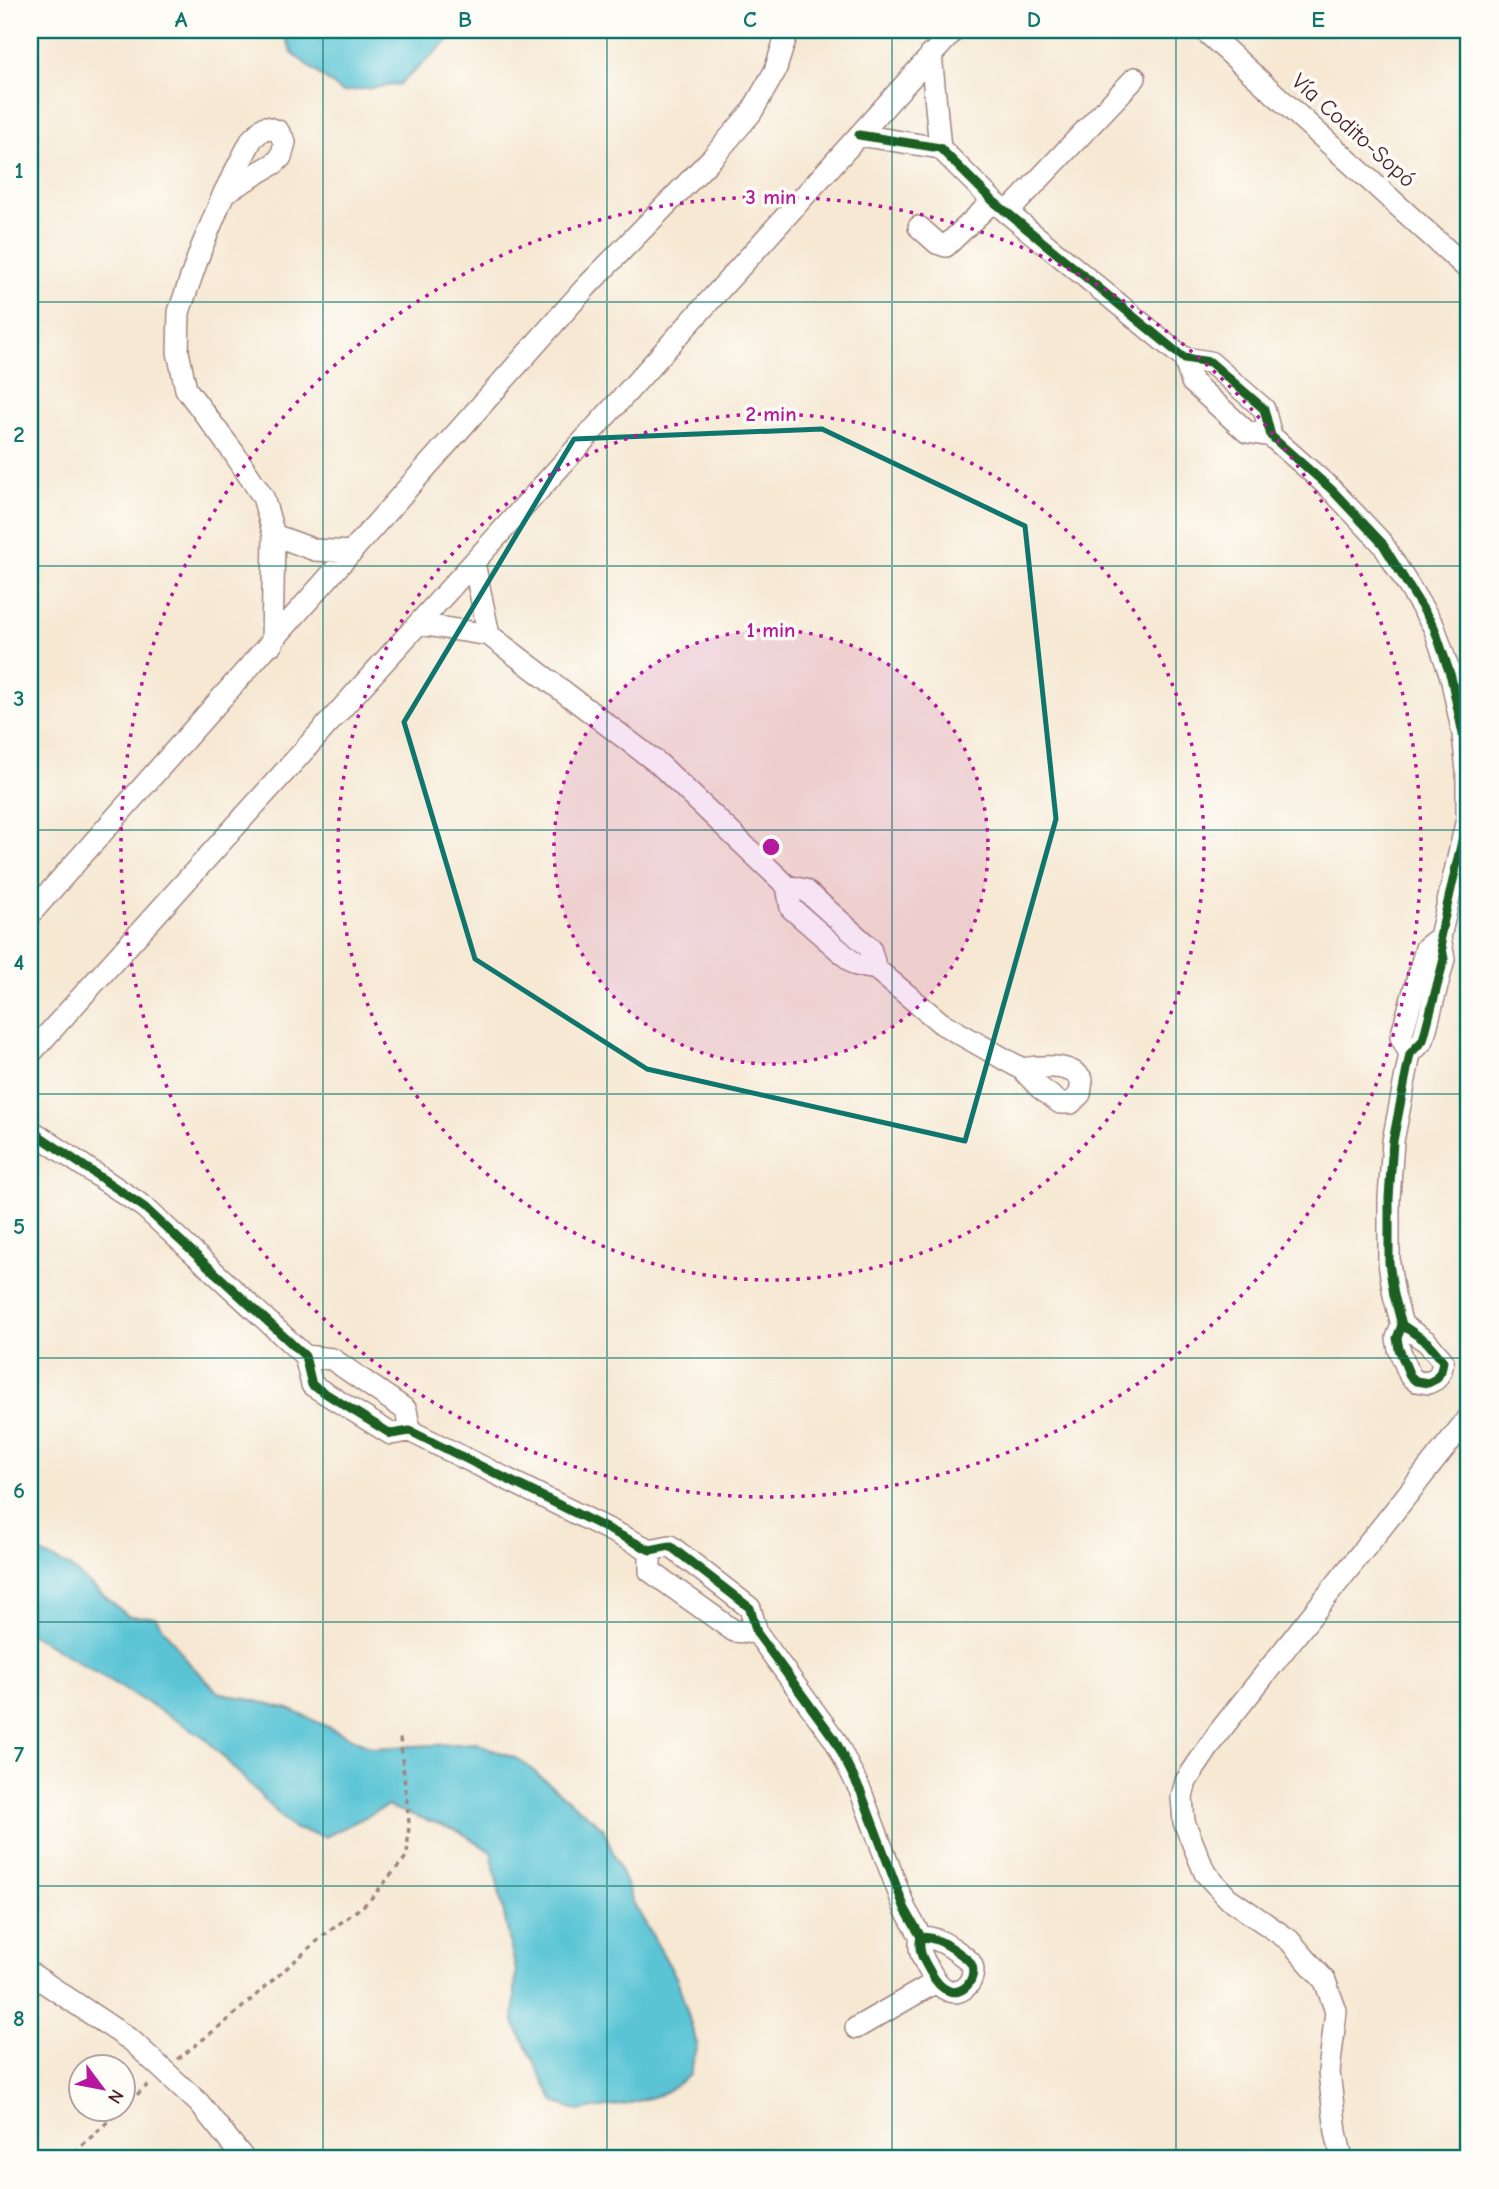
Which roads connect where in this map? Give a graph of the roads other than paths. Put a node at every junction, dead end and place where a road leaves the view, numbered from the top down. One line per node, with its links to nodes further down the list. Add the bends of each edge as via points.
1 (788, 30): 13 (street, via 775,71 751,113 587,286)
2 (954, 30): 4 (street)
3 (1204, 30): 11 (street, Vía Codito-Sopó)
4 (931, 54): 6 (street); 7 (street)
5 (1135, 78): 9 (street)
6 (859, 135): 7 (street); 14 (street)
7 (940, 148): 9 (street)
8 (224, 193): 12 (street, via 179,312 178,352 186,389 262,497)
9 (1000, 207): 10 (street, via 946,246); 22 (street, via 1184,358 1192,382 1247,432 1272,436 1331,489 1382,543 1434,627 1463,734 1467,819 1440,937 1444,959 1423,1040 1410,1054 1393,1141 1389,1263)
10 (919, 227)
11 (1469, 270)
12 (274, 535): 13 (street, via 315,550); 17 (street)
13 (352, 552): 17 (street)
14 (474, 563): 15 (street); 16 (street)
15 (419, 624): 16 (street); 19 (street)
16 (489, 635): 20 (street, via 659,764 787,887 791,908 856,965 876,969 941,1023)
17 (272, 643): 18 (street)
18 (30, 914)
19 (30, 1054)
20 (1022, 1069)
21 (31, 1127): 23 (street, via 144,1206)
22 (1402, 1325)
23 (305, 1356): 25 (street, via 332,1359 406,1410); 25 (street, via 312,1385 391,1434)
24 (1469, 1417): 33 (street, via 1219,1732 1186,1781 1182,1797 1184,1822 1205,1873 1228,1898 1289,1940 1325,1981 1336,2011 1329,2072)
25 (410, 1431): 26 (street)
26 (650, 1550): 27 (street, via 650,1571 734,1631); 27 (street, via 670,1546 750,1608)
27 (757, 1633): 28 (street, via 835,1740 861,1792 905,1909)
28 (922, 1937): 30 (street, via 920,1953); 30 (street, via 948,1945 973,1970 960,1991 952,1993)
29 (30, 1973): 32 (street, via 132,2041 199,2103)
30 (936, 1982): 31 (street)
31 (856, 2028)
32 (244, 2159)
33 (1342, 2159)

